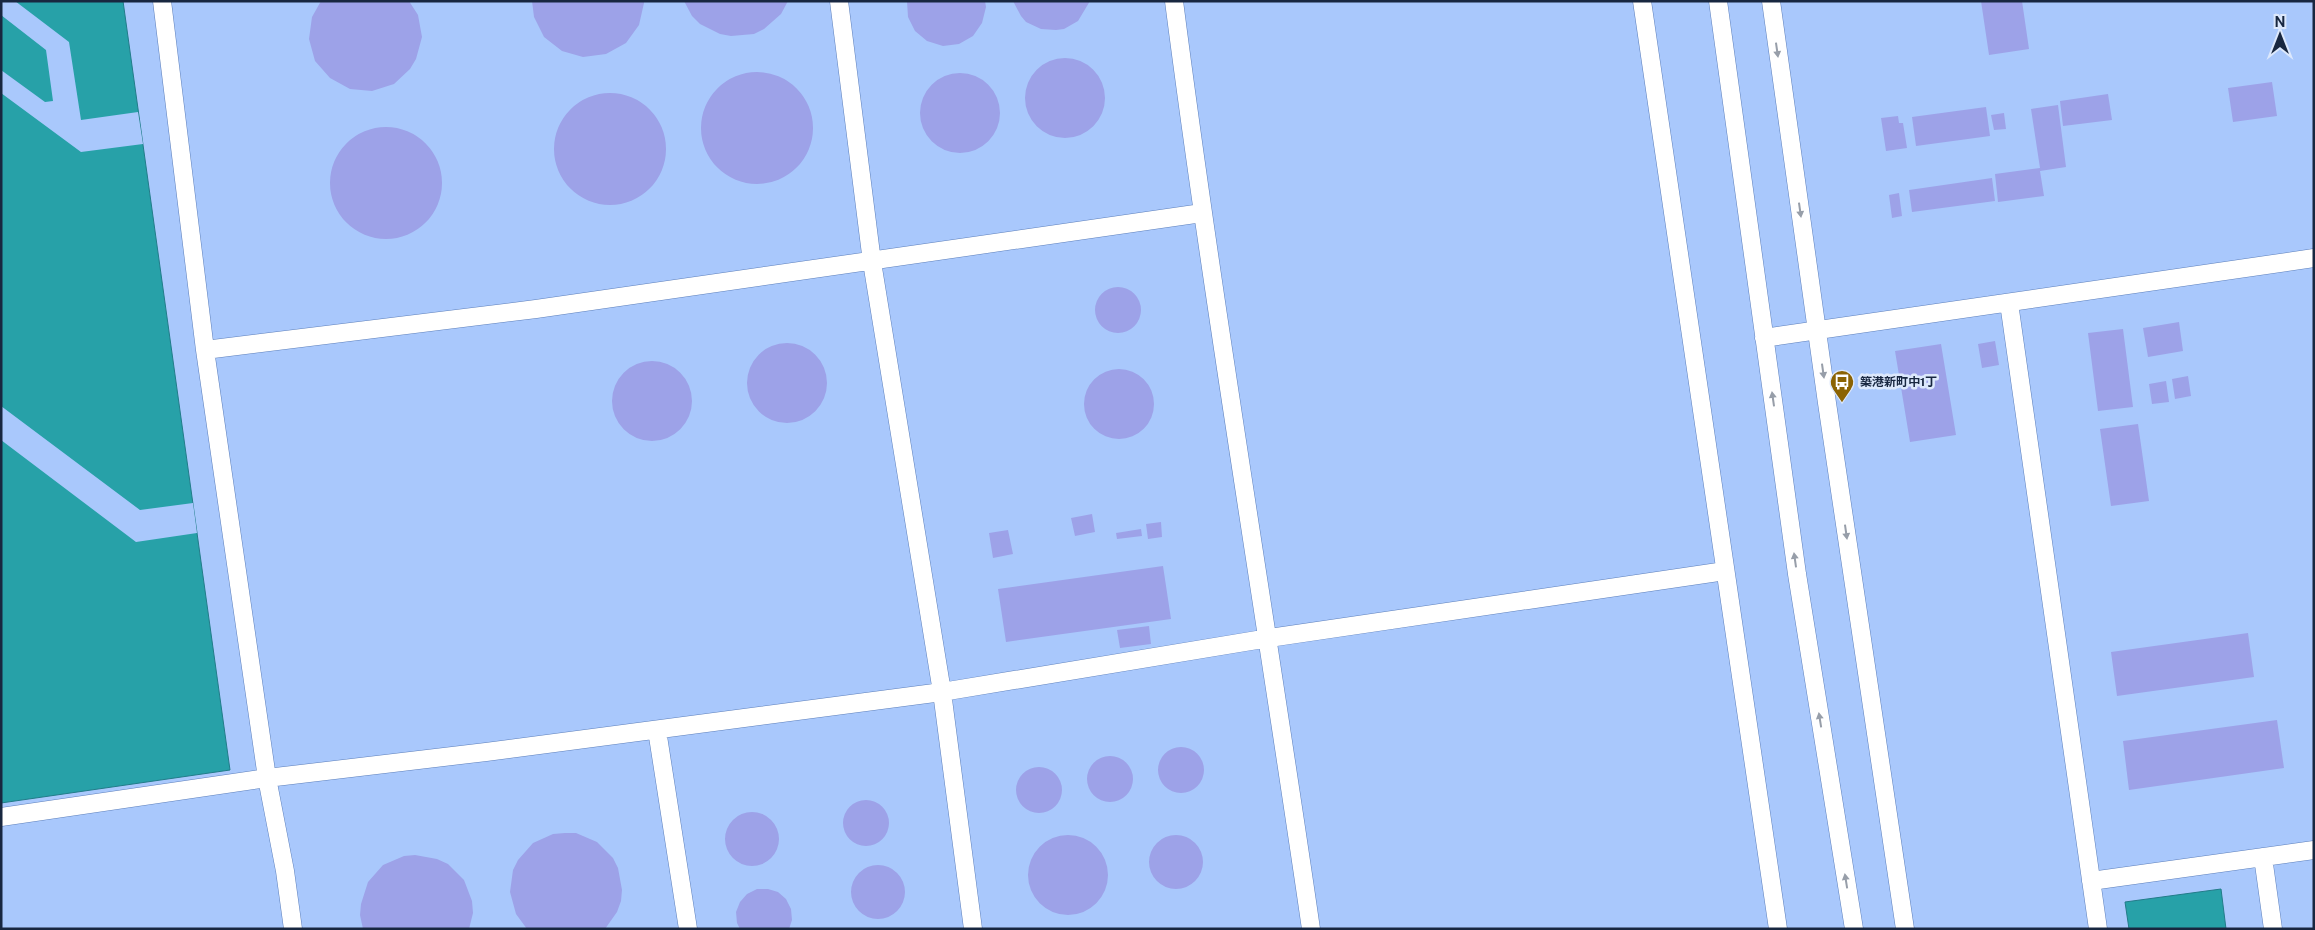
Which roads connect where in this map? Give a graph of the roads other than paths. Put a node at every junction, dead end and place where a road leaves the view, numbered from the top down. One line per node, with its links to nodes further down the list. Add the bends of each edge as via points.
1 (162, 1): 13 (street)
2 (839, 1): 9 (street)
3 (1174, 1): 7 (street)
4 (1642, 1): 14 (street)
5 (1718, 1): 12 (street)
6 (1771, 1): 11 (street, one-way to 11)
7 (1202, 214): 9 (street); 15 (street)
8 (2314, 258): 10 (street)
9 (872, 262): 13 (street, via 536,309); 16 (street)
10 (2009, 302): 11 (street); 22 (street)
11 (1817, 330): 12 (street); 29 (street, one-way to 29)
12 (1764, 338): 28 (street, one-way to 12, via 1797,574)
13 (205, 350): 18 (street)
14 (1725, 571): 15 (street); 27 (street)
15 (1269, 638): 16 (street); 26 (street)
16 (942, 692): 17 (street); 25 (street)
17 (657, 730): 18 (street); 24 (street)
18 (266, 778): 19 (street); 23 (street)
19 (1, 817)
20 (2314, 850): 21 (street)
21 (2263, 857): 22 (street); 31 (street)
22 (2091, 881): 30 (street)
23 (293, 929)
24 (688, 929)
25 (972, 929)
26 (1311, 929)
27 (1778, 929)
28 (1854, 929)
29 (1905, 929)
30 (2098, 929)
31 (2273, 929)

